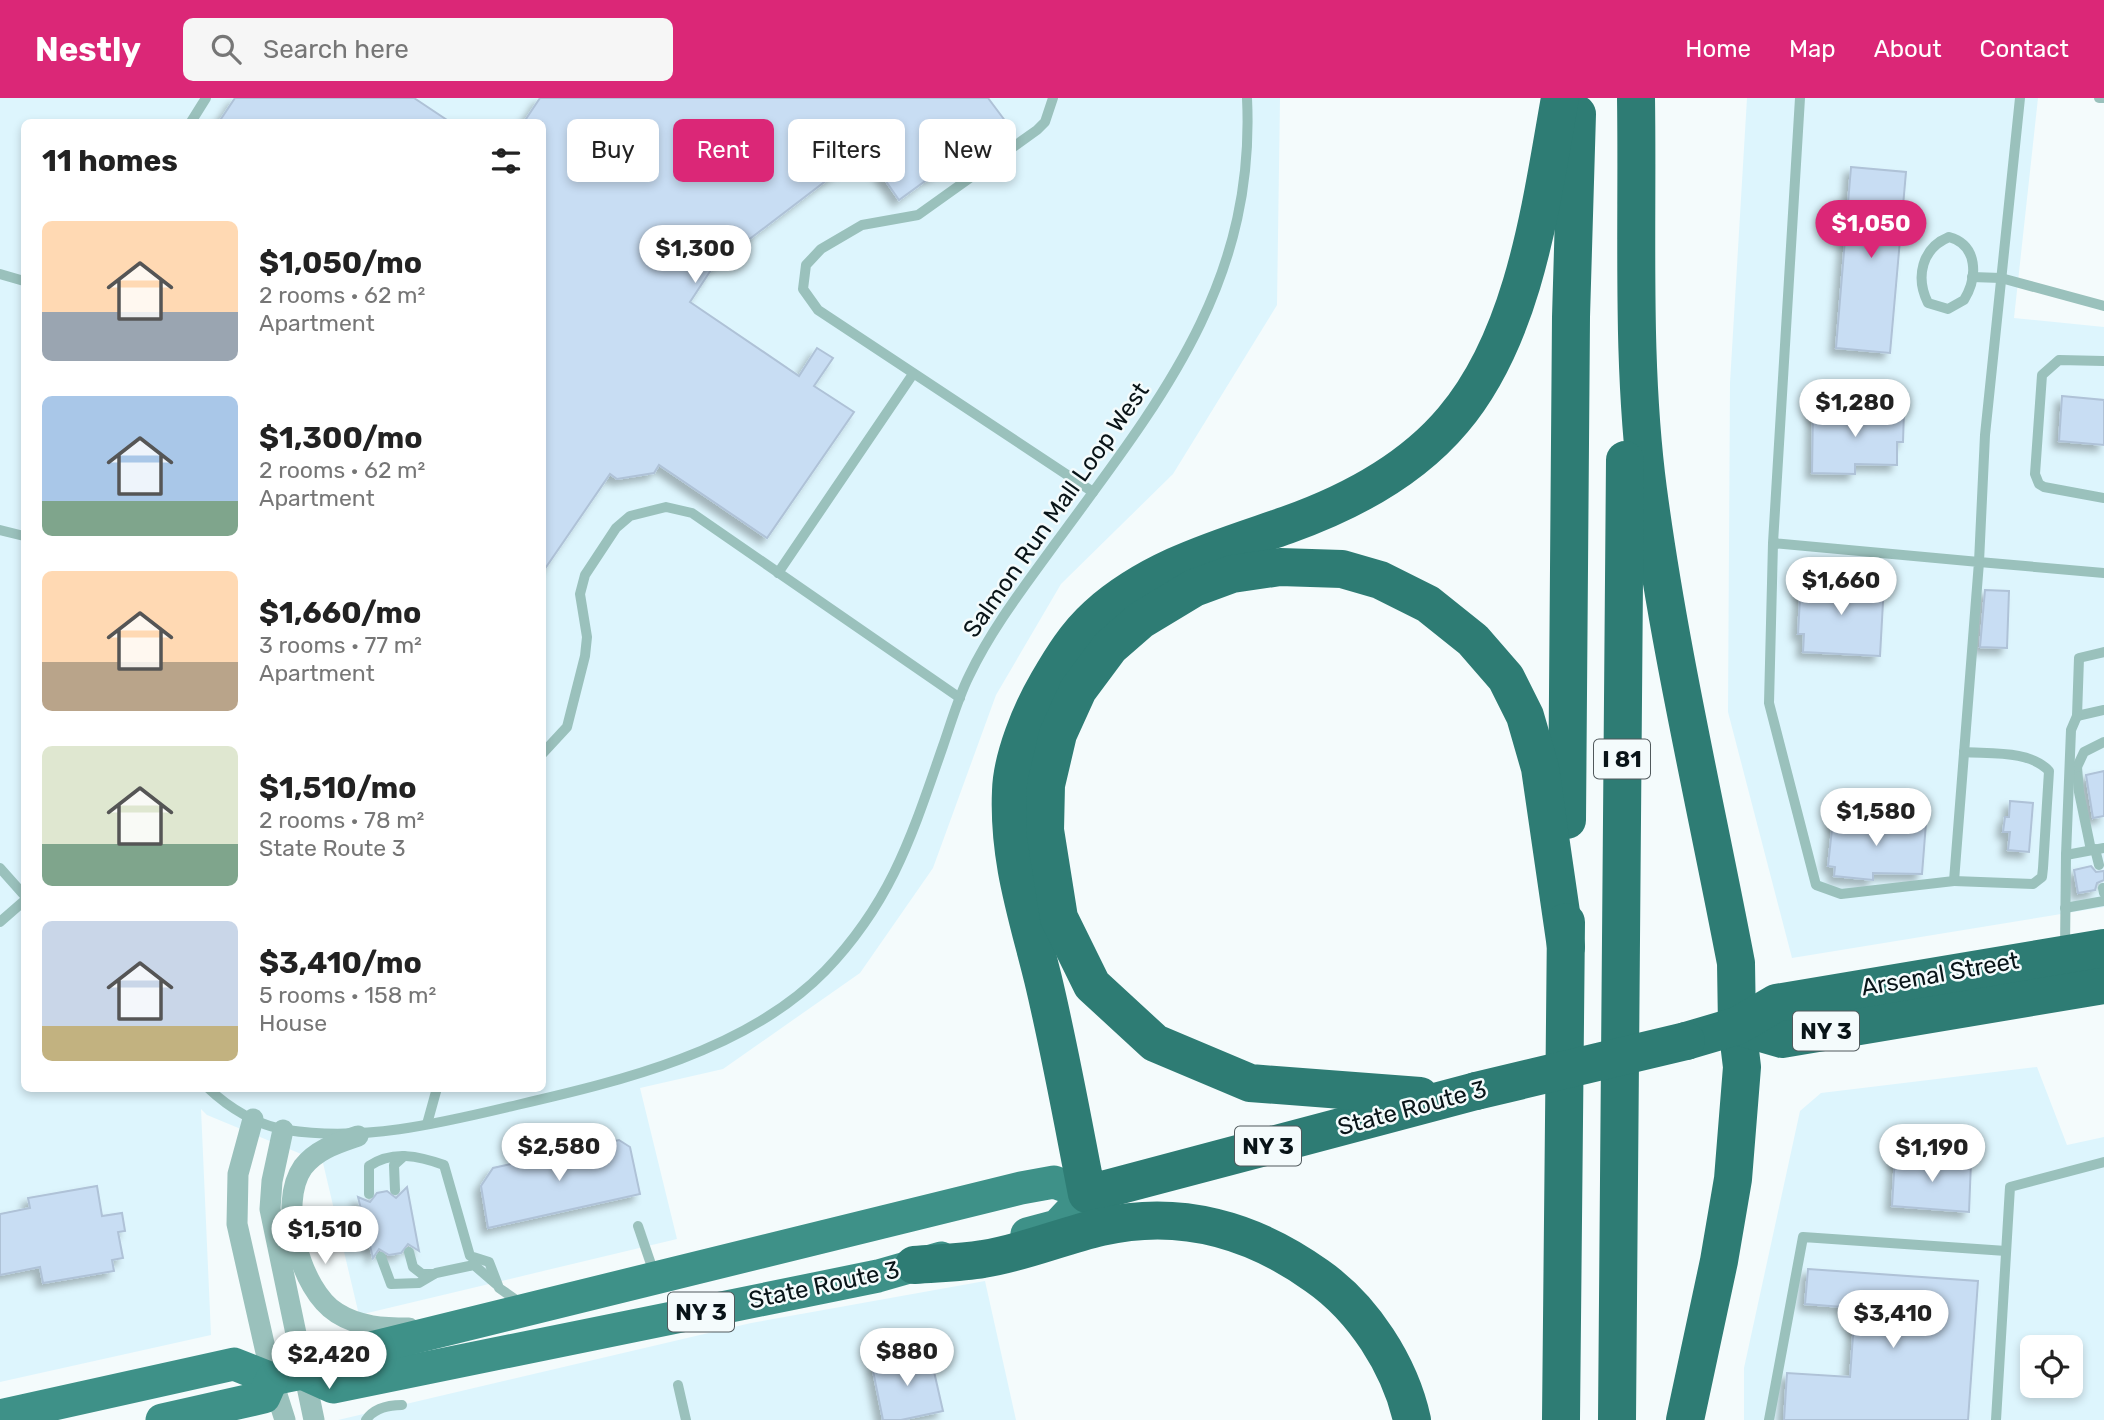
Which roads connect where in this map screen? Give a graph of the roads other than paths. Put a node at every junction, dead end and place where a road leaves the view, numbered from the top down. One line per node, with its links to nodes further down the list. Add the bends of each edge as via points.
1 (206, 98): 9 (lane)
2 (1053, 98): 16 (lane, via 1045,122 1037,130 918,215 862,225 821,249 806,265 803,289 817,310)
3 (1247, 98): 17 (lane, Salmon Run Mall Loop West, via 1244,183 1222,275 1193,344 1158,403)
4 (1560, 98): 59 (highway, via 1537,226 1506,329 1478,388 1453,420 1418,457 1376,483 1292,523 1207,550 1142,582 1097,615 1068,648 1033,707 1011,788 1014,868 1044,982)
5 (1577, 98): 43 (highway, I 81)
6 (1634, 98): 47 (highway, via 1640,363 1648,488 1736,963); 81 (highway, I 81, via 1626,290)
7 (1800, 98): 21 (lane)
8 (2020, 98): 12 (lane)
9 (193, 119)
10 (0, 275): 13 (lane)
11 (1972, 277): 11 (lane, via 1969,251 1958,239 1937,241 1923,264 1924,295 1937,308 1959,306); 12 (lane)
12 (2001, 278): 14 (lane); 22 (lane, via 1985,435)
13 (21, 280)
14 (2104, 306)
15 (2104, 361): 18 (lane, via 2059,360 2042,375 2035,474 2044,487)
16 (913, 374): 17 (lane); 23 (lane)
17 (1093, 492): 26 (lane, Salmon Run Mall Loop West, via 996,626)
18 (2104, 498)
19 (0, 530): 20 (lane)
20 (21, 535)
21 (1773, 543): 22 (lane); 37 (lane, via 1769,703 1816,885 1841,894)
22 (1979, 562): 24 (lane); 31 (lane)
23 (778, 573): 26 (lane); 30 (lane, via 683,510 657,508 622,521 581,585 585,656 567,727)
24 (2104, 573)
25 (2104, 652): 28 (lane, via 2079,658)
26 (960, 698): 52 (lane, Salmon Run Mall Loop West, via 910,839 885,894 866,925 789,1001 720,1043 674,1062 600,1086)
27 (2104, 710): 28 (lane)
28 (2077, 716): 32 (lane, via 2071,730)
29 (2104, 742): 32 (lane, via 2084,752)
30 (546, 750)
31 (1964, 752): 37 (lane); 37 (lane, via 2020,757 2041,762 2049,771 2042,877 2033,884)
32 (2073, 768): 33 (lane); 34 (lane)
33 (2097, 849): 34 (lane); 35 (lane)
34 (2066, 855): 41 (lane)
35 (2099, 865)
36 (0, 868): 38 (lane)
37 (1954, 881)
38 (21, 892)
39 (2104, 901): 41 (lane)
40 (21, 904): 42 (lane)
41 (2065, 908): 45 (lane)
42 (0, 922)
43 (1566, 947): 50 (highway, via 1540,768 1525,716 1506,678 1474,640 1428,604 1380,580 1342,569 1280,567 1232,574 1194,588 1141,620 1110,647 1078,690 1058,734 1046,785 1045,831 1059,918 1092,985 1155,1043 1250,1083); 80 (highway, I 81)
44 (2104, 947): 45 (highway, Arsenal Street / NY 3)
45 (2065, 954): 47 (highway, Arsenal Street / NY 3, via 1776,1003)
46 (2104, 985): 47 (highway, Arsenal Street / NY 3, via 1782,1039)
47 (1737, 1026): 50 (highway, State Route 3 / NY 3, bridge); 82 (highway, via 1742,1067 1732,1180)
48 (213, 1092): 51 (lane, Salmon Run Mall Loop West)
49 (436, 1092): 52 (lane)
50 (1463, 1094): 59 (highway, State Route 3 / NY 3)
51 (253, 1119): 53 (lane, Salmon Run Mall Loop West); 70 (street, via 238,1174 237,1224)
52 (428, 1124): 54 (lane, Salmon Run Mall Loop West)
53 (283, 1130): 54 (lane, Salmon Run Mall Loop West); 70 (street, via 270,1209)
54 (358, 1136): 69 (street, via 314,1155 297,1179 293,1221 307,1279 325,1304 374,1328)
55 (404, 1156): 57 (lane, via 394,1166); 58 (lane, via 369,1166); 67 (lane, via 444,1165 470,1256 489,1262)
56 (2104, 1162): 61 (lane, via 2010,1187)
57 (395, 1189)
58 (369, 1194)
59 (1087, 1194): 64 (main road, State Route 3 / NY 3, via 1057,1226); 66 (main road, State Route 3 / NY 3, via 1054,1182 1043,1184)
60 (638, 1226): 66 (lane)
61 (2006, 1251): 83 (lane, via 1803,1237); 84 (lane)
62 (409, 1252): 65 (lane, via 412,1267 422,1274)
63 (382, 1257): 65 (lane, via 391,1284 419,1283)
64 (914, 1265): 70 (main road, State Route 3 / NY 3, via 333,1387); 79 (highway, via 985,1259 1104,1226 1167,1221 1217,1226 1285,1253 1335,1289 1376,1336)
65 (436, 1273): 67 (lane, via 474,1265)
66 (655, 1278): 68 (main road, State Route 3 / NY 3)
67 (499, 1286): 68 (lane)
68 (529, 1309): 69 (main road, State Route 3 / NY 3)
69 (450, 1329): 70 (main road, State Route 3 / NY 3, via 322,1360)
70 (287, 1376): 73 (main road, via 234,1364); 74 (main road, State Route 3 / NY 3, via 264,1397); 75 (street); 76 (street)
71 (678, 1385): 78 (lane)
72 (402, 1405): 77 (lane, via 386,1405)
73 (0, 1416)
74 (162, 1420)
75 (285, 1420)
76 (314, 1420)
77 (366, 1420)
78 (686, 1420)
79 (1412, 1420)
80 (1561, 1420)
81 (1617, 1420)
82 (1685, 1420)
83 (1769, 1420)
84 (1996, 1420)

